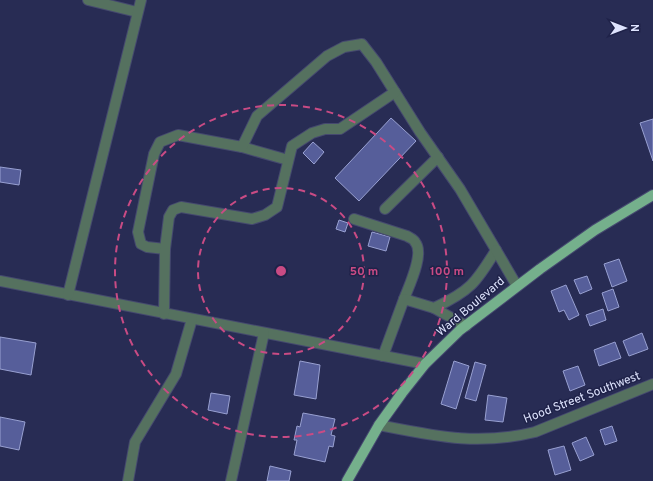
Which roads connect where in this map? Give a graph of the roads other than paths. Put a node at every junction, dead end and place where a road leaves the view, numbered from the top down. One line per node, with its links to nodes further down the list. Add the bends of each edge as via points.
1 (88, 0): 3 (street)
2 (141, 0): 4 (street)
3 (102, 2): 4 (street)
4 (137, 12): 16 (street)
5 (395, 92): 6 (street, via 362,44 344,47 327,56 257,116); 7 (street); 8 (street, via 340,129 325,129 312,133 292,146)
6 (242, 147): 8 (street); 12 (street, via 178,135 160,142 154,154 138,232 141,244)
7 (438, 157): 10 (street); 13 (street)
8 (288, 160): 12 (street, via 277,207 265,216 252,219 181,207 173,210 169,217)
9 (653, 195): 15 (main road, Ward Boulevard, via 595,230)
10 (386, 209)
11 (354, 219): 17 (street, via 415,241 419,256)
12 (165, 249): 19 (street)
13 (496, 250): 15 (street); 18 (street, via 478,280 459,296)
14 (0, 281): 16 (street)
15 (517, 286): 21 (main road, Ward Boulevard)
16 (68, 295): 19 (street)
17 (404, 299): 18 (street); 23 (street)
18 (434, 308): 21 (street)
19 (164, 314): 20 (street)
20 (192, 319): 22 (street); 27 (street, via 176,374 135,442)
21 (466, 326): 24 (main road, Ward Boulevard)
22 (264, 333): 23 (street); 28 (street)
23 (382, 356): 24 (street)
24 (425, 364): 26 (main road, Ward Boulevard)
25 (653, 384): 26 (street, Hood Street Southwest, via 517,437 451,439)
26 (379, 426): 29 (main road, Ward Boulevard)
27 (128, 481)
28 (231, 481)
29 (347, 481)

